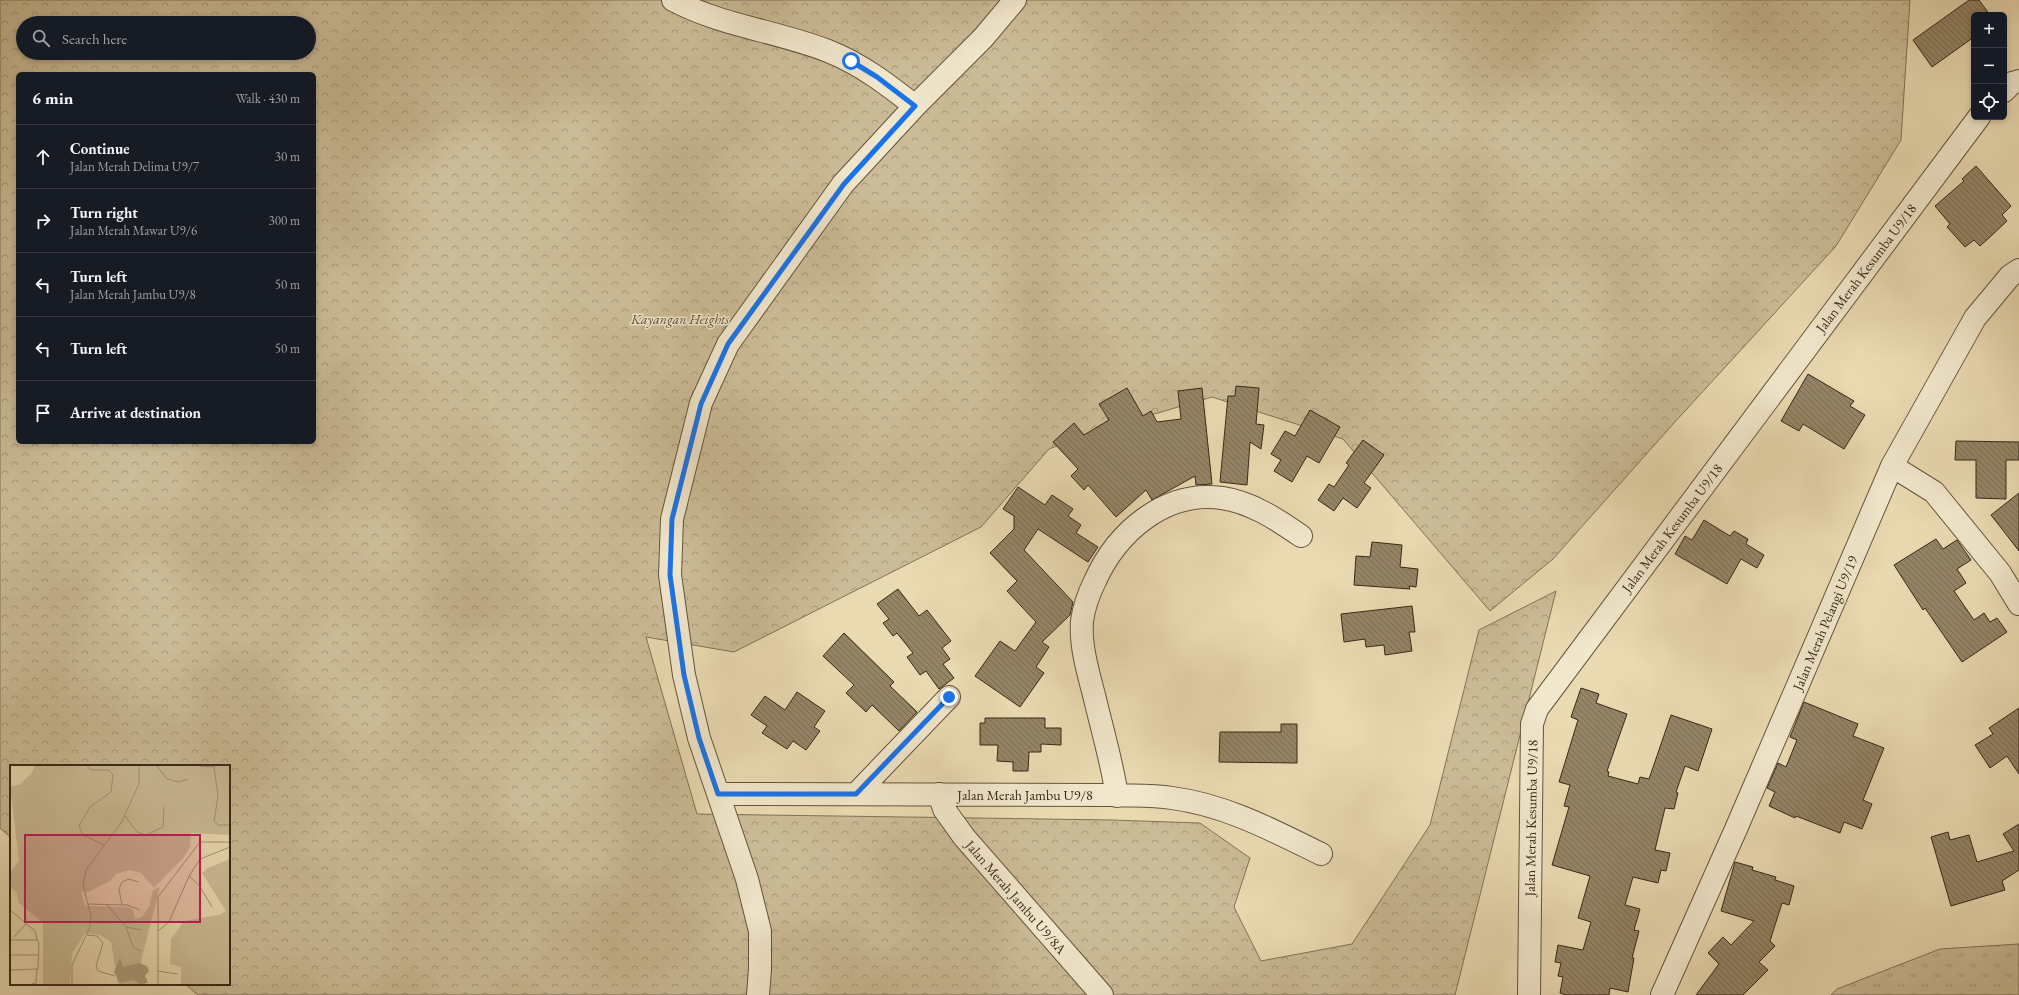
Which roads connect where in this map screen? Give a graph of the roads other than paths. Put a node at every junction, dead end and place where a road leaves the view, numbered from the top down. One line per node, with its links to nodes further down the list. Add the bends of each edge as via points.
1 (672, 0): 5 (street, via 721,20 833,53 877,77)
2 (1015, 0): 5 (street, via 983,38)
3 (2019, 81): 4 (street)
4 (2007, 88)
5 (915, 106): 12 (street, via 844,184 733,337 701,404 672,519 670,575 684,675 699,738)
6 (1977, 120): 19 (street, Jalan Merah Kesumba U9/18, via 1537,709 1532,724)
7 (2019, 270): 8 (street, Jalan Merah Pelangi U9/19, via 2010,276 1975,318)
8 (1892, 466): 10 (street, via 1934,492 2000,573); 20 (street, Jalan Merah Pelangi U9/19, via 1740,822)
9 (1301, 536): 15 (street, via 1259,510 1223,498 1197,497 1162,507 1141,521 1121,539 1101,567 1088,596 1082,621 1088,672 1114,774)
10 (2019, 604)
11 (949, 697): 13 (street)
12 (718, 794): 13 (street, Jalan Merah Jambu U9/8); 17 (street, via 747,879 760,931)
13 (856, 794): 14 (street, Jalan Merah Jambu U9/8)
14 (939, 794): 15 (street, Jalan Merah Jambu U9/8); 18 (street, Jalan Merah Jambu U9/8A, via 944,809 964,837)
15 (1117, 796): 16 (street, Jalan Merah Jambu U9/8, via 1172,798 1211,806 1248,818)
16 (1321, 854)
17 (758, 995)
18 (1102, 995)
19 (1529, 995)
20 (1662, 995)

